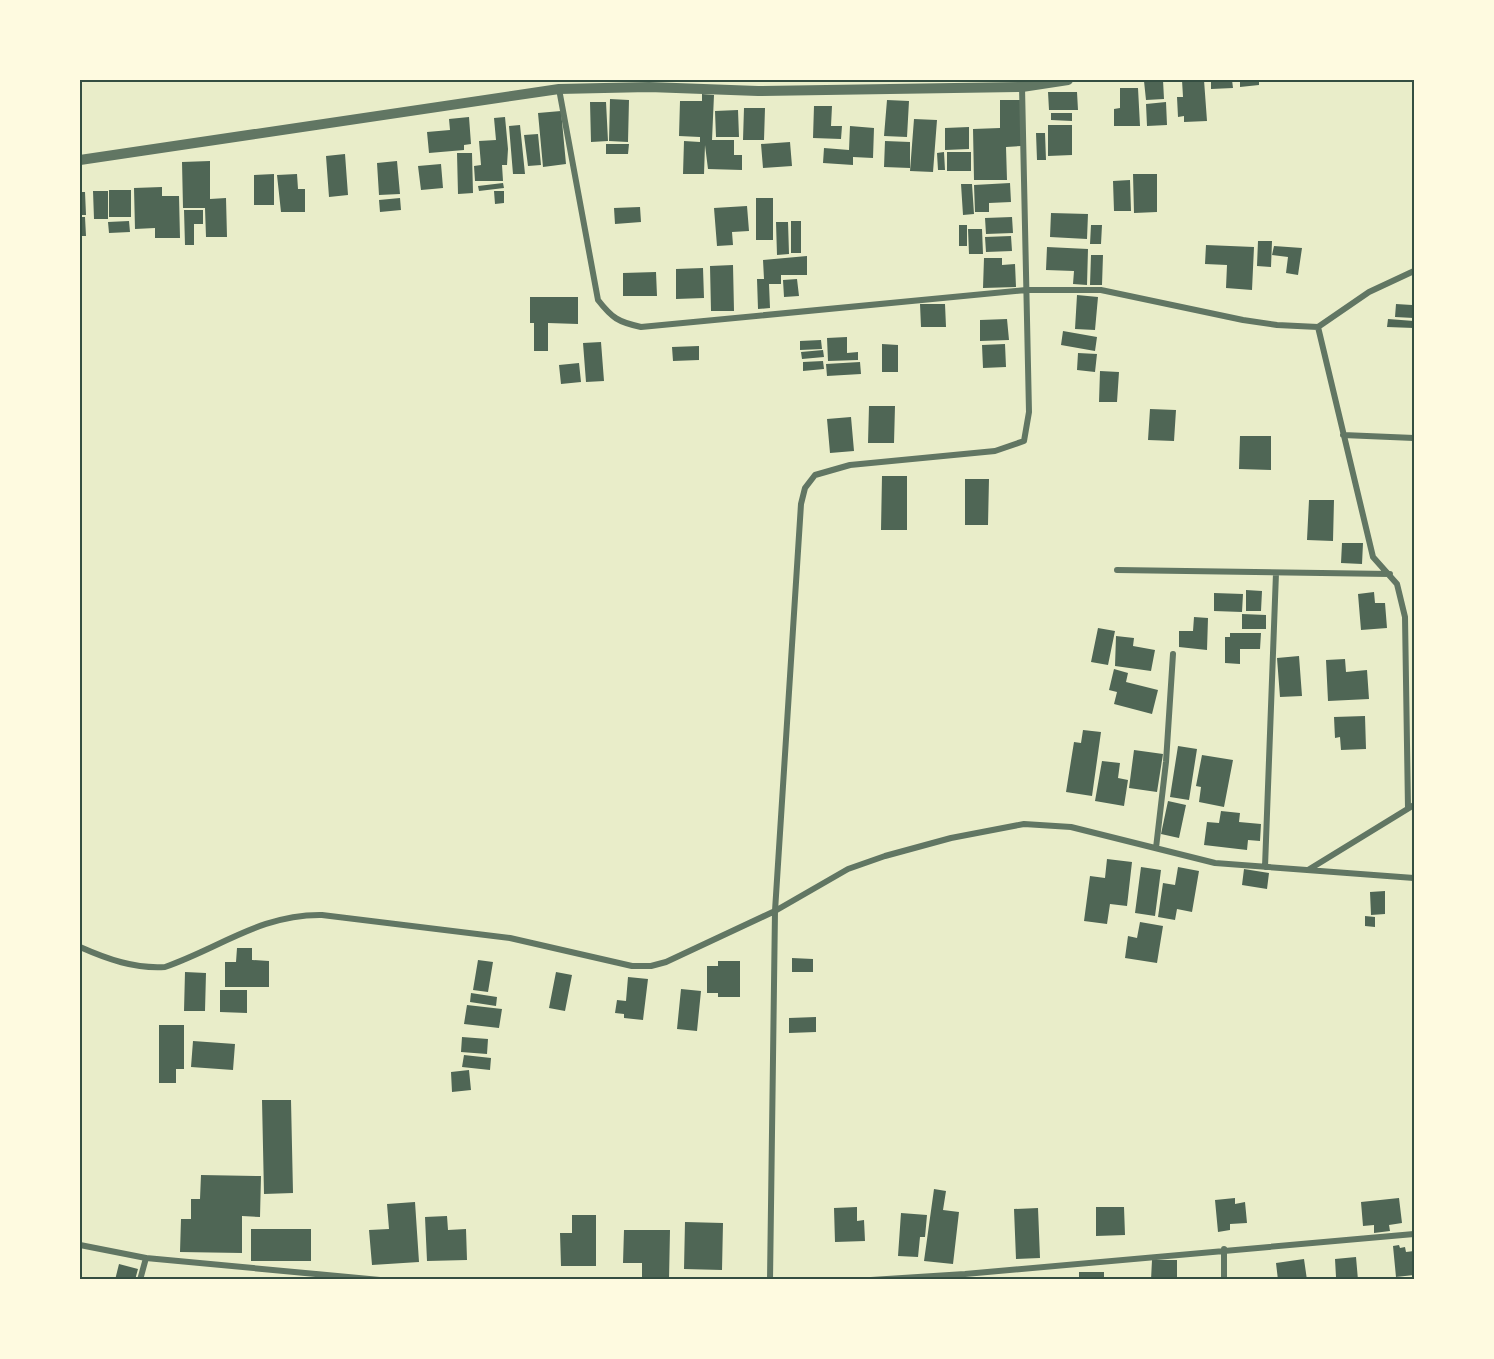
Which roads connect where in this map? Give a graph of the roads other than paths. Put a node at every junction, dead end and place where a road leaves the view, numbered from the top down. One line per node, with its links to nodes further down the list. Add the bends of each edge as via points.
1 (1068, 80): 3 (street)
2 (618, 84): 3 (street, via 758,91); 4 (street)
3 (1022, 87): 7 (street)
4 (559, 88): 5 (street); 7 (street, via 598,300 612,317 626,324 641,327)
5 (80, 160)
6 (1414, 271): 8 (street, via 1370,292)
7 (1026, 290): 8 (street, via 1101,290 1243,320); 22 (street, via 1029,412 1024,441 995,451 850,465 815,475 806,488 800,516)
8 (1318, 327): 9 (street)
9 (1343, 435): 10 (street); 13 (street, via 1373,557)
10 (1414, 438)
11 (1117, 570): 12 (street)
12 (1276, 573): 13 (street); 19 (street)
13 (1390, 574): 16 (street, via 1398,584 1405,617)
14 (1173, 654): 18 (street)
15 (1414, 695): 16 (street)
16 (1406, 696): 17 (street)
17 (1411, 807): 20 (street)
18 (1156, 848): 19 (street, via 1215,863); 22 (street, via 1071,827 1024,824 885,856 848,869)
19 (1265, 867): 20 (street)
20 (1308, 870): 21 (street)
21 (1414, 878)
22 (775, 911): 23 (street, via 651,966 632,966 510,938 322,915 267,921 165,967 149,968 110,960); 30 (street)
23 (80, 947)
24 (1414, 1234): 26 (street)
25 (80, 1245): 27 (street)
26 (1224, 1249): 31 (street); 32 (street)
27 (146, 1258): 28 (street); 29 (street)
28 (140, 1280)
29 (380, 1280)
30 (770, 1280)
31 (870, 1280)
32 (1224, 1280)

